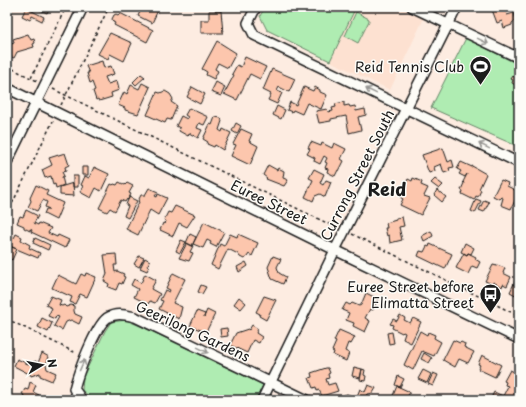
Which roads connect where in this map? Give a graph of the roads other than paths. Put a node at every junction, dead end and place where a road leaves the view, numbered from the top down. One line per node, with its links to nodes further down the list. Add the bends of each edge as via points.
1 (83, 7): 8 (street)
2 (256, 7): 9 (street, one-way to 2, via 254,35 248,23)
3 (412, 7): 5 (street)
4 (456, 7): 5 (street, Currong Street South)
5 (448, 24): 6 (street, one-way to 6); 9 (street, Currong Street South)
6 (519, 58)
7 (7, 88): 8 (street, Euree Street)
8 (36, 102): 10 (street); 12 (street, Euree Street)
9 (406, 108): 11 (street, one-way to 9); 12 (street, Currong Street South)
10 (7, 162)
11 (519, 163)
12 (335, 250): 13 (street, Euree Street); 14 (street, Currong Street South)
13 (519, 339)
14 (271, 382): 15 (street, Geerilong Gardens, one-way to 14, via 74,389 98,328 108,318 120,314 135,317); 16 (street, Currong Street South); 17 (street, Geerilong Gardens)
15 (82, 400)
16 (262, 400)
17 (307, 400)

